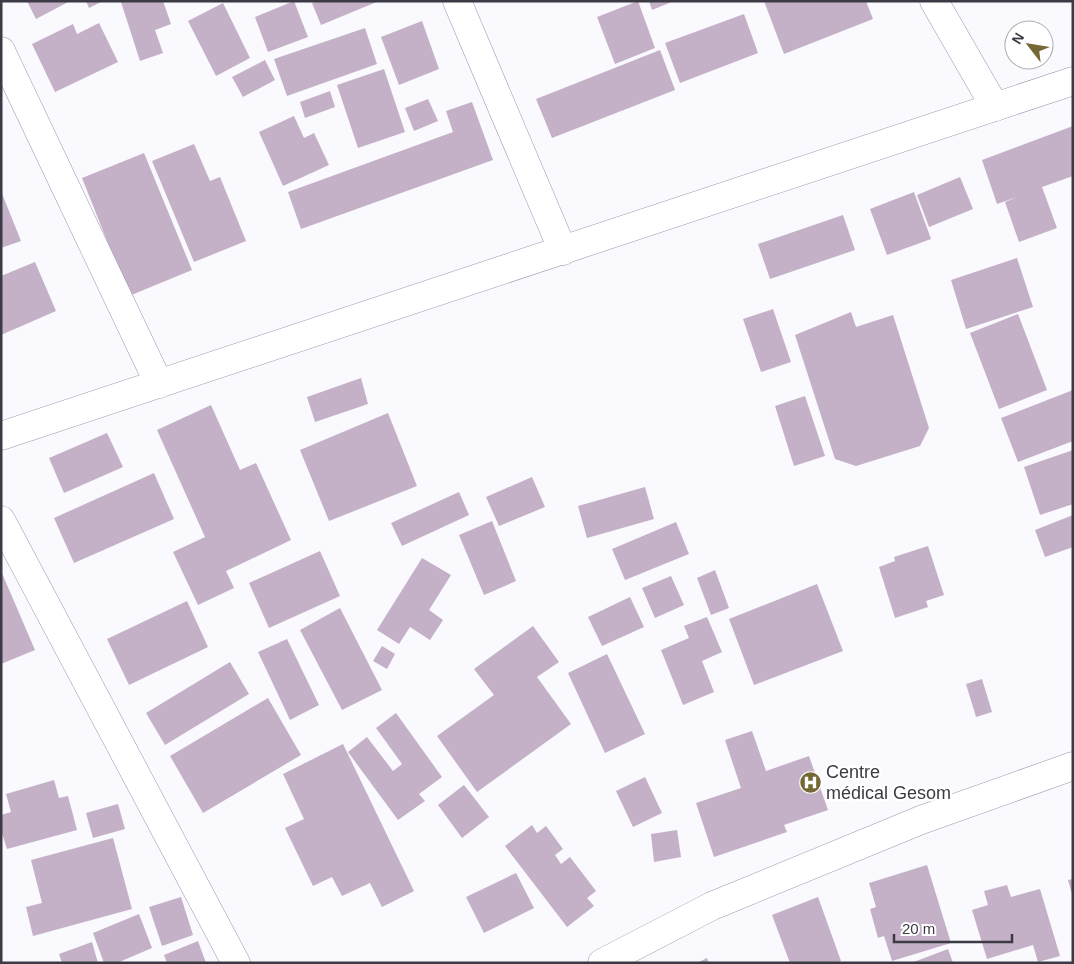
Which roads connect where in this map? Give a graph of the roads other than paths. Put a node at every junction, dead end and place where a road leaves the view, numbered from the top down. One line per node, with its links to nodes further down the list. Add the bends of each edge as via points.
1 (458, 1): 6 (main road)
2 (934, 1): 5 (main road)
3 (1, 52): 7 (main road)
4 (1073, 81): 5 (main road)
5 (995, 107): 6 (main road)
6 (563, 250): 7 (main road)
7 (159, 384): 8 (main road)
8 (1, 436)
9 (1, 520): 11 (main road)
10 (1073, 766): 12 (main road, via 921,820 712,906)
11 (236, 963)
12 (602, 963)

